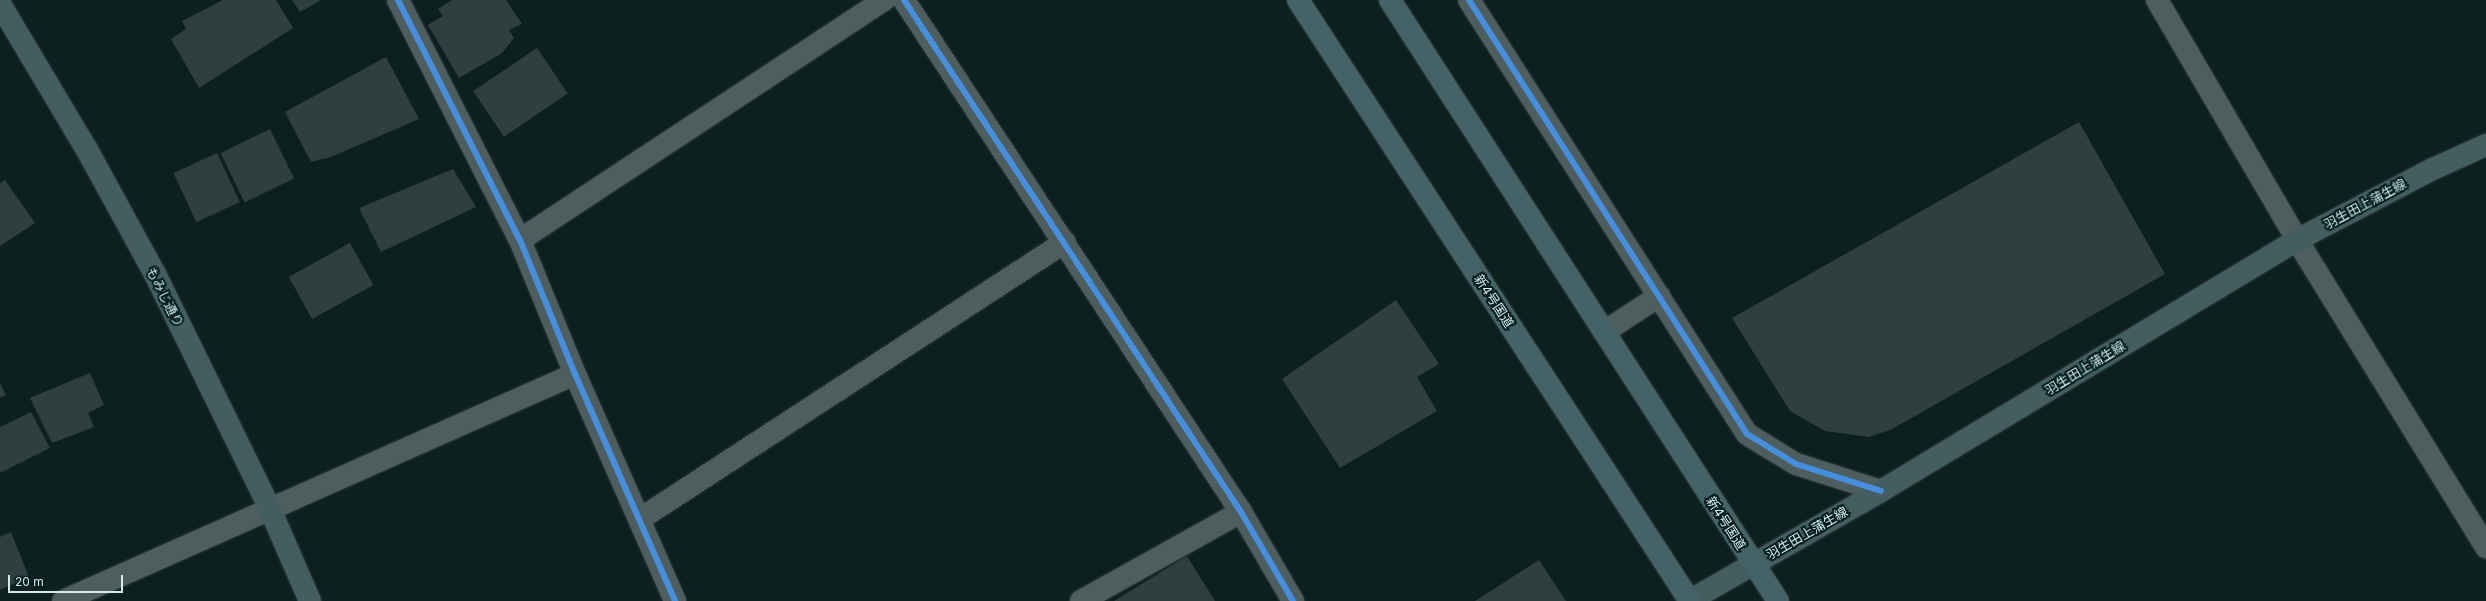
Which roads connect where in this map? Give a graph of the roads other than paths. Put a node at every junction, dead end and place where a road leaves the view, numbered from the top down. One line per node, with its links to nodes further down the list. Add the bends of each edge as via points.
1 (398, 0): 10 (street)
2 (884, 0): 10 (street)
3 (904, 0): 12 (street)
4 (1298, 0): 27 (highway, 新4号国道)
5 (1390, 0): 14 (highway, 新4号国道)
6 (1469, 0): 13 (street)
7 (2157, 0): 11 (street)
8 (0, 4): 17 (main road, もみじ通り, via 86,148 155,274)
9 (2486, 145): 11 (main road, 羽生田上蒲生線, via 2433,169)
10 (520, 240): 15 (street)
11 (2297, 240): 16 (main road, 羽生田上蒲生線); 20 (street)
12 (1065, 242): 18 (street); 19 (street)
13 (1659, 296): 14 (street); 16 (street, via 1747,434 1796,464)
14 (1604, 332): 21 (highway, 新4号国道)
15 (575, 374): 17 (street); 19 (street)
16 (1881, 491): 21 (main road, 羽生田上蒲生線)
17 (270, 509): 22 (street); 23 (main road, もみじ通り)
18 (1241, 512): 25 (street); 26 (street)
19 (640, 519): 24 (street)
20 (2486, 547)
21 (1754, 564): 27 (main road, 羽生田上蒲生線); 28 (highway, 新4号国道)
22 (63, 601)
23 (310, 601)
24 (675, 601)
25 (1081, 601)
26 (1293, 601)
27 (1689, 601)
28 (1778, 601)

